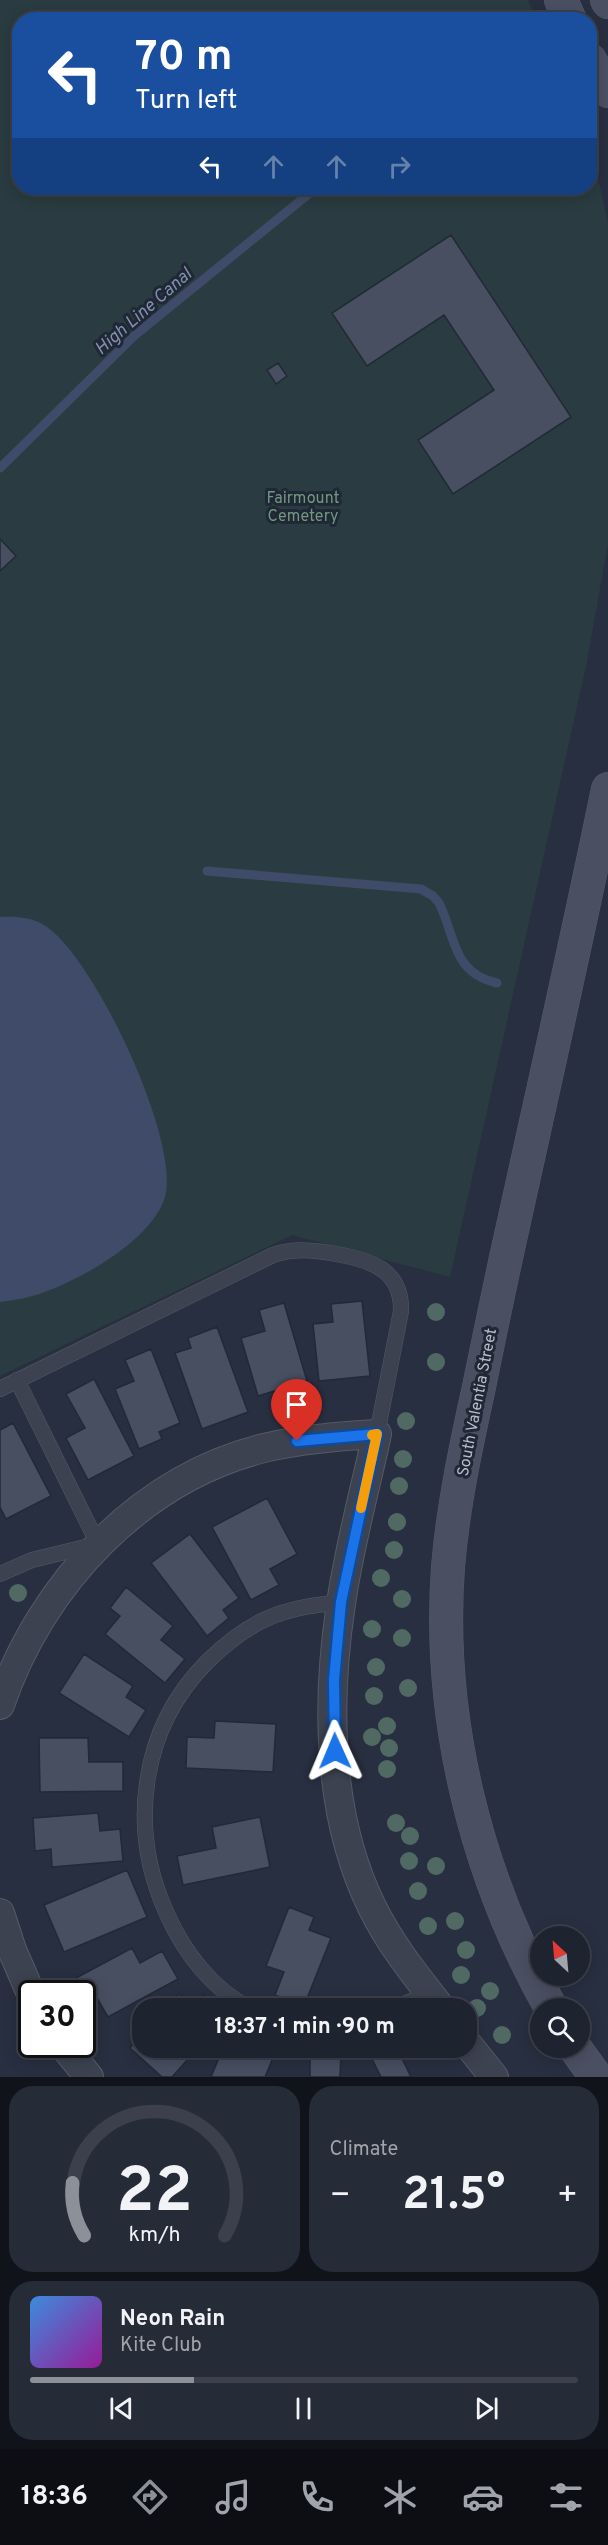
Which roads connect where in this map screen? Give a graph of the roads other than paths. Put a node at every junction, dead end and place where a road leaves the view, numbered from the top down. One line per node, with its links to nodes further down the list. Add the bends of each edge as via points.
1 (597, 72): 2 (street)
2 (608, 91)
3 (606, 807): 15 (street, South Valentia Street, via 473,1413 453,1522 446,1597 451,1702 471,1807 507,1920)
4 (16, 1380): 5 (lane); 6 (lane, via 273,1256 293,1250 315,1251 376,1264 388,1275 399,1296 401,1311); 7 (lane)
5 (0, 1389)
6 (377, 1434): 7 (street, via 297,1441 237,1456 155,1498); 9 (street)
7 (98, 1544): 8 (lane, via 32,1560); 10 (street, via 32,1631)
8 (0, 1574)
9 (341, 1602): 13 (lane, via 279,1614 232,1640 180,1694 150,1763 143,1803 144,1835 159,1897 172,1926 200,1968); 14 (street, via 334,1690 341,1823 362,1886 381,1925)
10 (0, 1705)
11 (0, 1913): 12 (street)
12 (25, 1980)
13 (235, 1998)
14 (433, 1998)
15 (547, 1998)
16 (477, 2056): 20 (street)
17 (73, 2058): 19 (street)
18 (582, 2058): 21 (street)
19 (89, 2077)
20 (494, 2077)
21 (596, 2077)

